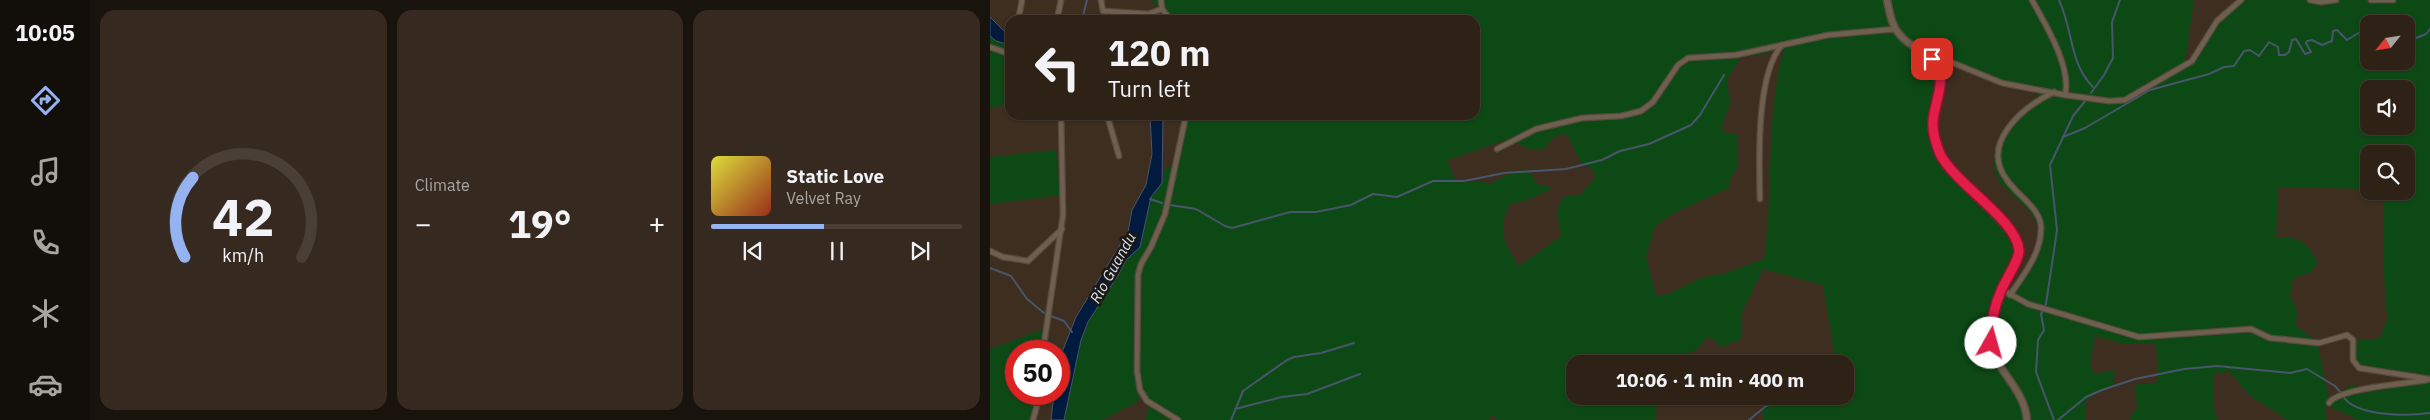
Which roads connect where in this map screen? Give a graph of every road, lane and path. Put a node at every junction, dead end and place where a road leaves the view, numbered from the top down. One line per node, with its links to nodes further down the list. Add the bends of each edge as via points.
1 (1022, 0): 13 (street)
2 (1061, 0): 14 (street)
3 (1101, 0): 12 (street, via 1103,11 1148,14)
4 (1161, 0): 12 (street)
5 (1887, 0): 16 (main road)
6 (2032, 0): 22 (street, via 2062,62 2068,82)
7 (2241, 0): 22 (street, via 2217,21 2192,61 2130,98 2109,101)
8 (2310, 0): 9 (street)
9 (2336, 0)
10 (2372, 0): 11 (street)
11 (2393, 0)
12 (1162, 9): 15 (street)
13 (1019, 15)
14 (1059, 15)
15 (1167, 15)
16 (1896, 29): 17 (street, via 1828,35); 19 (main road)
17 (1782, 44): 26 (street, via 1736,55 1688,58 1678,65 1652,102 1641,111 1621,116 1582,118 1536,129); 28 (street, via 1773,56 1768,75 1760,140)
18 (990, 47): 20 (street)
19 (1918, 49): 21 (street, via 2002,82); 31 (main road, via 1932,59 1940,73 1933,120 1939,152 1952,172 1997,215 2017,241 2019,254)
20 (1005, 52)
21 (2054, 92): 22 (street); 32 (street, via 2018,115 1999,147 1998,162 2002,174 2035,212 2041,225 2038,249)
22 (2066, 95)
23 (1061, 120): 29 (street)
24 (1109, 120): 27 (street)
25 (1185, 120): 38 (street, via 1165,214 1138,275 1137,371 1140,390 1147,401)
26 (1497, 149)
27 (1119, 156)
28 (1760, 199)
29 (1062, 228): 30 (street, via 1028,261 1003,257); 33 (street)
30 (990, 250)
31 (2001, 289): 32 (street); 39 (main road, via 1991,343 1997,360 2024,400)
32 (2010, 295): 34 (street, via 2044,309 2139,338 2251,329 2270,338 2319,342 2347,335 2353,340 2353,360 2359,368)
33 (1045, 340)
34 (2430, 379): 35 (street, via 2354,390 2335,397)
35 (2329, 403)
36 (1037, 405): 37 (street)
37 (1033, 420)
38 (1178, 420)
39 (2027, 420)

